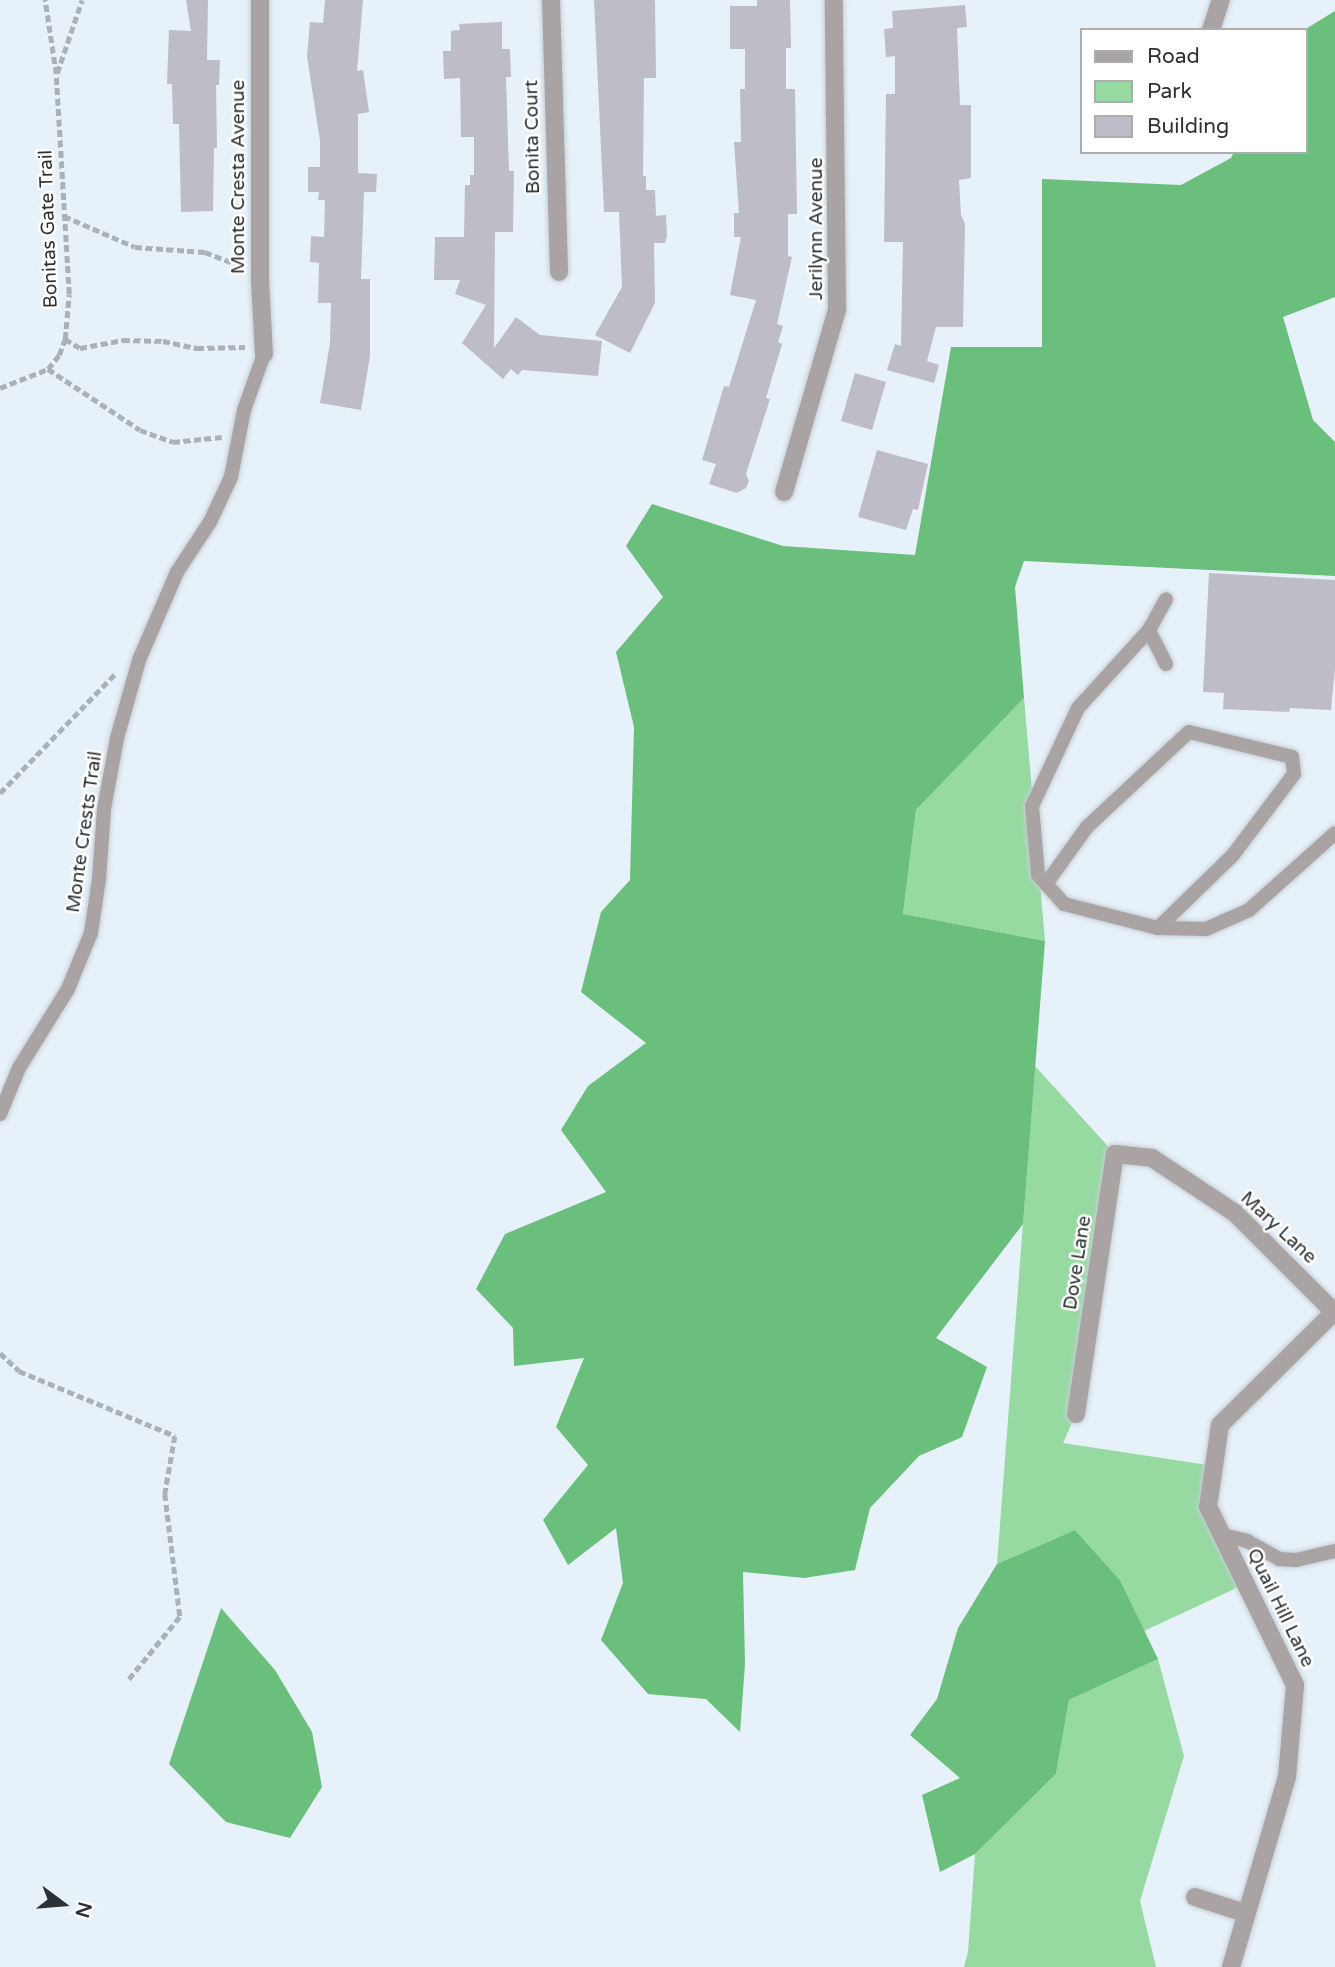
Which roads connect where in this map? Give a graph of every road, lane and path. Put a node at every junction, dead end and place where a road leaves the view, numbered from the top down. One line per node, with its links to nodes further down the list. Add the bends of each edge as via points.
1 (45, 0): 8 (path, Bonitas Gate Trail)
2 (82, 0): 8 (path, Bonitas Gate Trail)
3 (260, 0): 11 (street, Monte Cresta Avenue)
4 (551, 0): 10 (street, Bonita Court)
5 (834, 0): 17 (street, Jerilynn Avenue, via 838,310)
6 (1221, 0): 7 (street)
7 (1212, 28)
8 (56, 74): 9 (path, Bonitas Gate Trail)
9 (64, 216): 11 (path, via 135,247 205,252); 12 (path, Bonitas Gate Trail, via 69,294)
10 (559, 272)
11 (260, 274): 13 (street, Monte Cresta Avenue)
12 (65, 339): 13 (path, via 80,348 124,340); 14 (path, Bonitas Gate Trail)
13 (264, 350): 16 (lane, Monte Crests Trail)
14 (48, 369): 15 (path); 16 (path, via 140,430 173,442)
15 (0, 388)
16 (240, 434): 21 (lane, Monte Crests Trail, via 231,477 210,522 177,572)
17 (784, 492)
18 (1167, 600): 19 (lane)
19 (1149, 630): 20 (lane); 24 (lane, via 1078,708 1032,806 1038,875)
20 (1166, 664)
21 (136, 670): 22 (path, via 115,674); 26 (lane, Monte Crests Trail, via 104,809 91,933 68,989 19,1069)
22 (0, 793)
23 (1335, 833): 25 (lane, via 1249,910 1206,929)
24 (1046, 884): 25 (lane, via 1064,904); 25 (lane, via 1087,827 1189,732 1292,757 1294,774 1233,855)
25 (1157, 928)
26 (0, 1114)
27 (1152, 1158): 28 (street, Mary Lane, via 1235,1213); 30 (street, Dove Lane, via 1115,1154)
28 (1335, 1312): 31 (street, Quail Hill Lane, via 1220,1425 1208,1507)
29 (0, 1353): 33 (path, via 19,1371 175,1436 165,1494 180,1617)
30 (1076, 1414)
31 (1222, 1535): 32 (lane, via 1247,1541 1279,1559); 35 (street, Quail Hill Lane, via 1294,1685 1287,1777)
32 (1335, 1551)
33 (127, 1682)
34 (1195, 1898): 35 (street)
35 (1245, 1913): 36 (street, Quail Hill Lane)
36 (1231, 1967)

